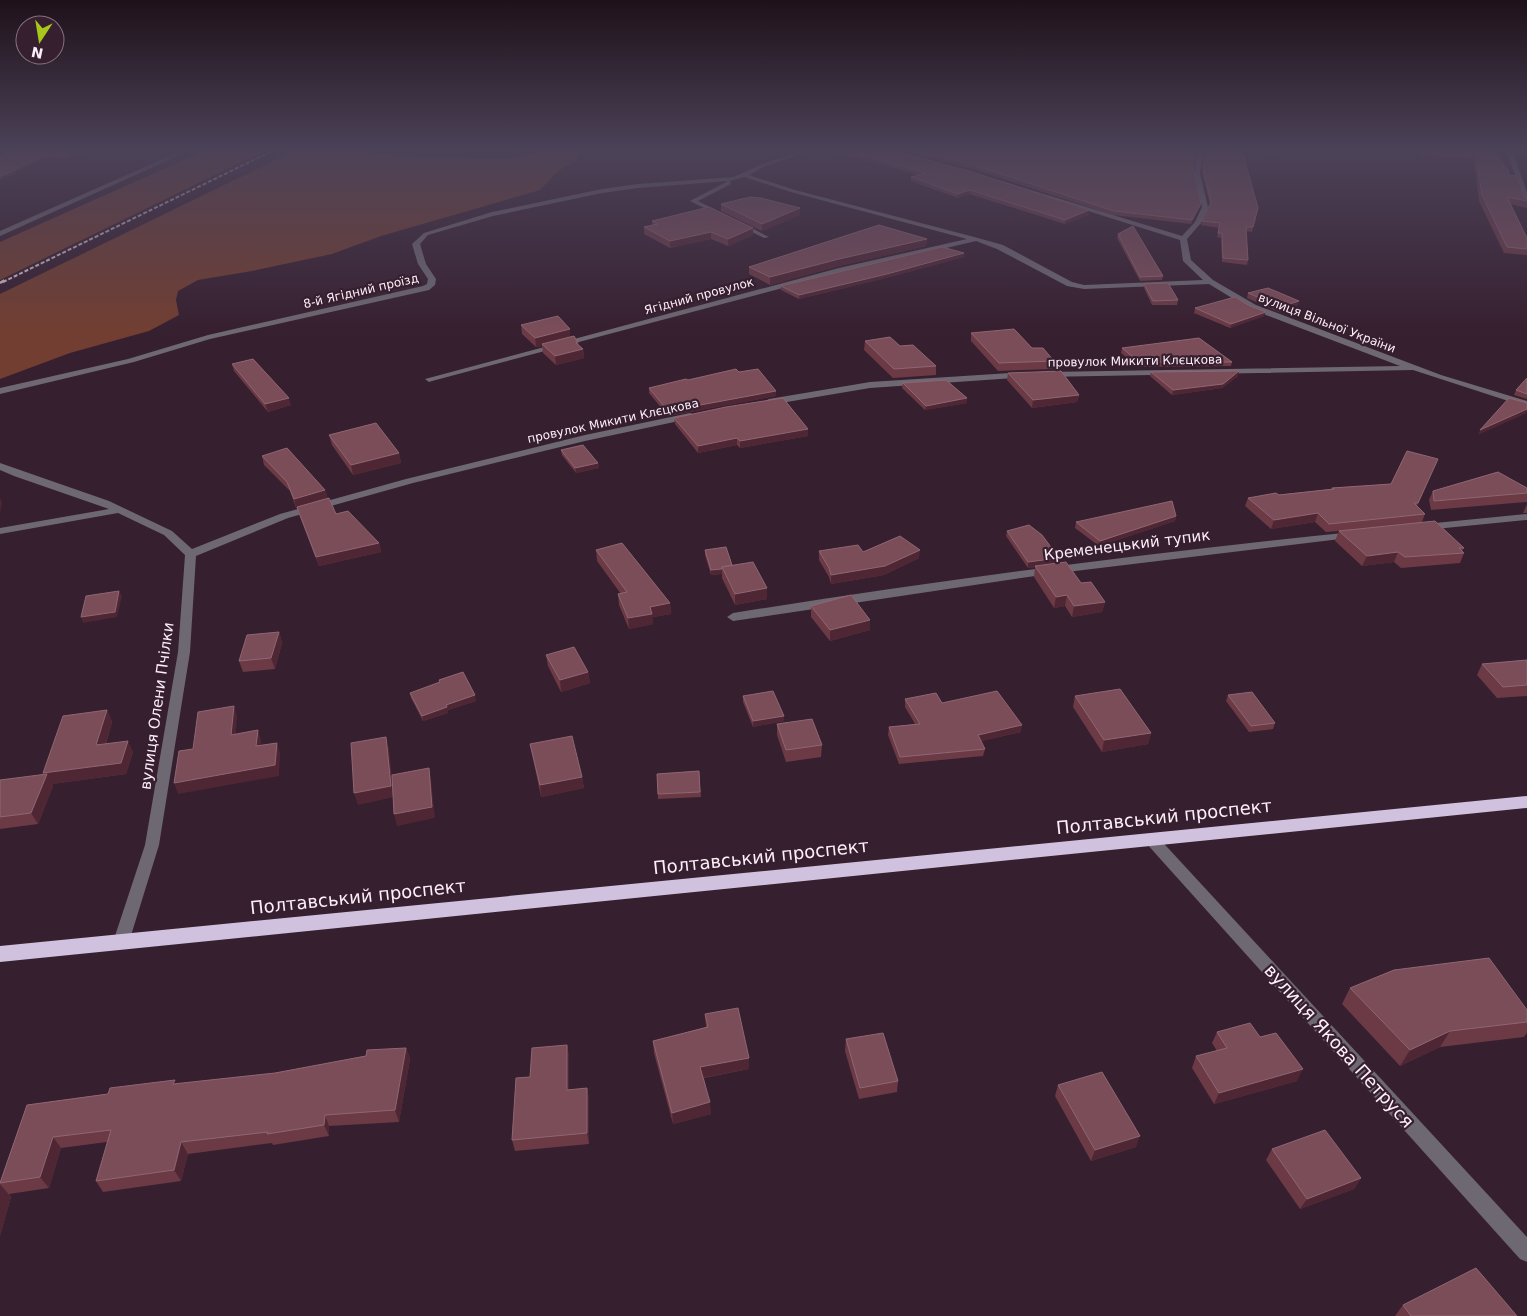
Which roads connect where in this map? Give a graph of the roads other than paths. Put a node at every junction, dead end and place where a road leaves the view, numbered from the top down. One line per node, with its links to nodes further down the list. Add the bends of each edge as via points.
1 (51, 211): 9 (street)
2 (507, 211): 16 (street, 8-й Ягідний проїзд, via 426,234 416,244 422,264 432,279 426,288 208,337 128,362)
3 (714, 211): 7 (street)
4 (868, 211): 11 (street)
5 (1090, 211): 12 (street)
6 (1203, 211): 12 (street, via 1198,223)
7 (726, 217)
8 (734, 221): 10 (street)
9 (0, 234)
10 (766, 237)
11 (976, 239): 13 (street, via 1070,284 1084,287); 15 (street, Ягідний провулок, via 832,273)
12 (1183, 239): 13 (street, вулиця Вільної України, via 1187,261)
13 (1210, 282): 14 (street, вулиця Вільної України, via 1253,307)
14 (1412, 368): 17 (street, провулок Микити Клєцкова, via 993,376 870,385); 18 (street, вулиця Вільної України)
15 (428, 379)
16 (0, 391)
17 (755, 404)
18 (1527, 404)
19 (698, 415): 26 (street, провулок Микити Клєцкова, via 585,438 410,481 284,516)
20 (0, 466): 21 (street)
21 (120, 510): 24 (street); 26 (street, via 168,533)
22 (1527, 517): 23 (street)
23 (1411, 529)
24 (0, 531)
25 (1362, 534): 27 (street, Кременецький тупик, via 1197,550 903,589)
26 (191, 554): 30 (street, вулиця Олени Пчілки, via 184,652 152,845)
27 (733, 617)
28 (1527, 802): 29 (highway, Полтавський проспект)
29 (1151, 839): 30 (highway, Полтавський проспект); 32 (street, вулиця Якова Петруся)
30 (120, 942): 31 (highway, Полтавський проспект)
31 (0, 954)
32 (1527, 1252)

